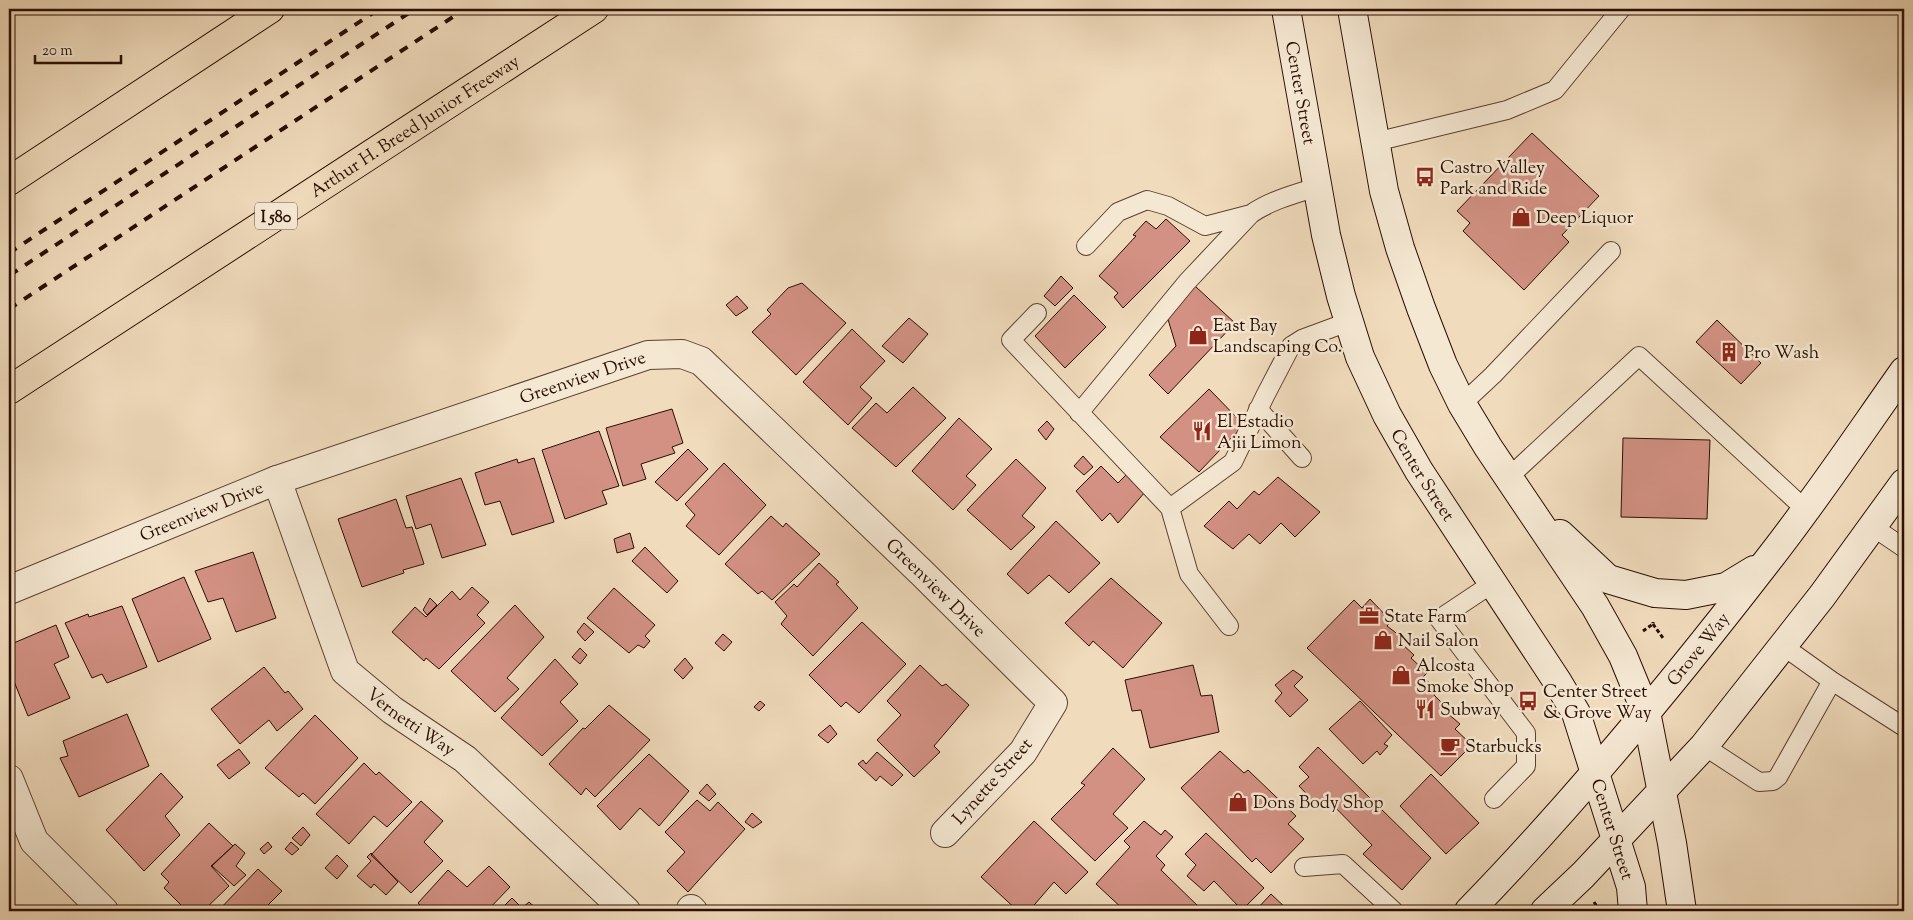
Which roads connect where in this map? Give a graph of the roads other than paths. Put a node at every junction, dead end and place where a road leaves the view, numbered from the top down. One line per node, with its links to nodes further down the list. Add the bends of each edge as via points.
1 (270, 9): 7 (highway)
2 (594, 9): 15 (highway, Arthur H. Breed Junior Freeway / I 580)
3 (1286, 9): 8 (main road, Center Street)
4 (1352, 9): 6 (main road)
5 (1621, 9): 6 (lane, via 1555,90 1506,110)
6 (1375, 142): 16 (main road, via 1400,248 1432,337)
7 (9, 180)
8 (1317, 187): 9 (lane, via 1290,195); 13 (main road, Center Street)
9 (1251, 214): 10 (lane, via 1205,226 1168,206 1146,200 1118,212); 18 (lane, via 1187,282)
10 (1086, 246)
11 (1611, 251): 16 (lane)
12 (1037, 313): 18 (lane, via 1011,340)
13 (1348, 322): 17 (lane, via 1291,346); 29 (main road, Center Street, via 1374,387 1402,443)
14 (1904, 371): 25 (main road, Grove Way)
15 (9, 390)
16 (1462, 404): 20 (main road)
17 (1258, 409): 19 (lane); 24 (lane, via 1233,462)
18 (1079, 413): 24 (lane)
19 (1302, 458)
20 (1509, 478): 23 (main road); 25 (lane, via 1639,356)
21 (277, 480): 30 (main road, Greenview Drive); 34 (main road, Greenview Drive, via 648,355 682,354 701,361); 46 (main road, Vernetti Way, via 345,671 392,710 465,759)
22 (1904, 483): 26 (main road)
23 (1524, 501): 28 (main road, via 1608,579 1656,592 1686,595 1726,587); 35 (main road, via 1607,627)
24 (1170, 508): 31 (lane, via 1190,574)
25 (1805, 509): 28 (main road, Grove Way)
26 (1872, 526): 27 (lane); 32 (main road)
27 (1904, 548)
28 (1766, 563): 35 (main road, Grove Way)
29 (1493, 584): 38 (main road, Center Street, via 1571,704); 41 (lane, via 1439,619 1526,733 1526,766)
30 (9, 590)
31 (1229, 626)
32 (1783, 646): 33 (lane); 37 (main road)
33 (1832, 681): 36 (lane); 37 (lane, via 1778,777 1772,781 1759,782 1751,778)
34 (1053, 702): 42 (main road, Lynette Street, via 1023,752)
35 (1646, 712): 38 (main road, Grove Way); 40 (main road)
36 (1904, 727)
37 (1704, 746): 40 (main road)
38 (1595, 772): 43 (main road, Center Street); 48 (main road, Grove Way)
39 (9, 778): 45 (main road, via 34,841)
40 (1662, 792): 43 (main road); 51 (main road)
41 (1494, 799)
42 (945, 833)
43 (1616, 840): 49 (main road); 50 (main road, Center Street, via 1631,887)
44 (1304, 867): 47 (lane, via 1343,864)
45 (104, 911)
46 (626, 911)
47 (1394, 911)
48 (1469, 911)
49 (1545, 911)
50 (1633, 911)
51 (1682, 911)

